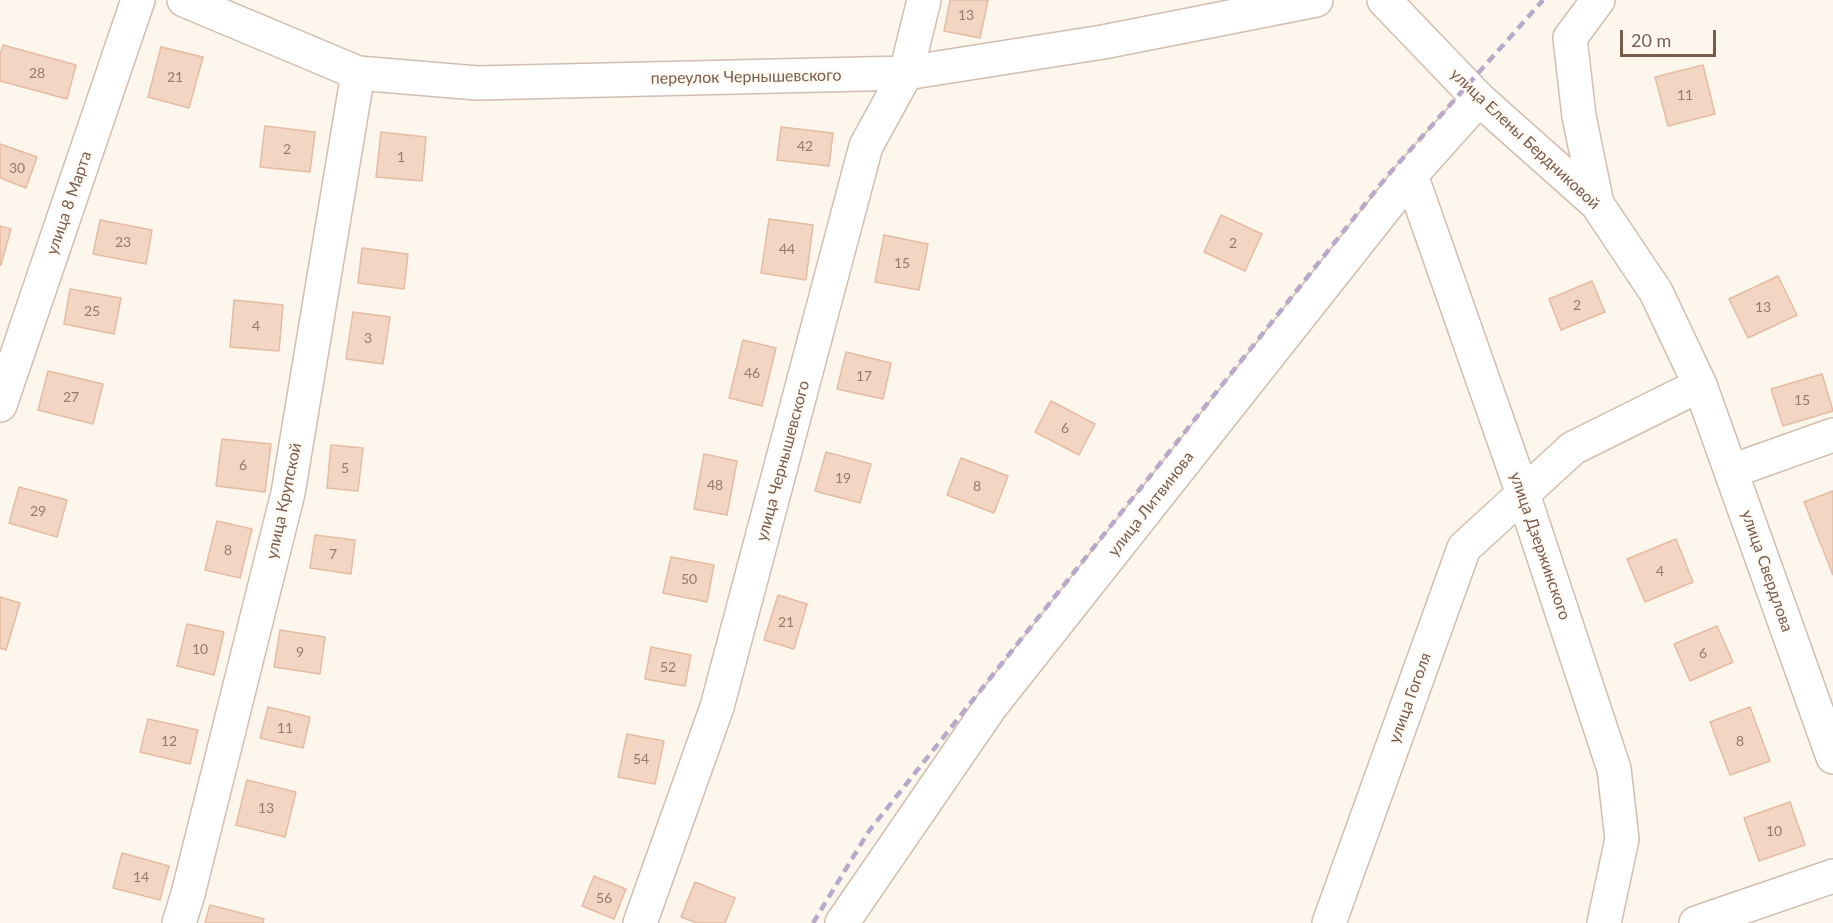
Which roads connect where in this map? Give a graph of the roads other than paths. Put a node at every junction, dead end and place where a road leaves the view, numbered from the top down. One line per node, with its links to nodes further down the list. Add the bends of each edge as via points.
1 (138, 0): 13 (street, улица 8 Марта)
2 (184, 0): 7 (street, переулок Чернышевского)
3 (924, 0): 8 (street, улица Чернышевского)
4 (1316, 0): 8 (street, переулок Чернышевского, via 1103,42)
5 (1384, 0): 9 (street, улица Елены Бердниковой)
6 (1598, 0): 11 (street, via 1570,38 1579,116)
7 (358, 73): 8 (street, переулок Чернышевского, via 477,83); 19 (street, улица Крупской, via 288,493)
8 (906, 73): 20 (street, улица Чернышевского, via 866,146 717,707)
9 (1479, 99): 10 (street, улица Литвинова); 11 (street, улица Елены Бердниковой)
10 (1411, 176): 16 (street, улица Дзержинского); 21 (street, улица Литвинова, via 991,706)
11 (1597, 204): 12 (street, улица Елены Бердниковой, via 1656,292)
12 (1700, 385): 15 (street, улица Свердлова); 16 (street, улица Гоголя, via 1573,448)
13 (0, 405)
14 (1833, 435): 15 (street)
15 (1732, 471): 17 (street, улица Свердлова)
16 (1523, 495): 22 (street, улица Гоголя, via 1464,548); 23 (street, улица Дзержинского, via 1614,769 1622,839)
17 (1833, 757)
18 (1833, 876): 24 (street)
19 (179, 923)
20 (640, 923)
21 (842, 923)
22 (1329, 923)
23 (1604, 923)
24 (1696, 923)

